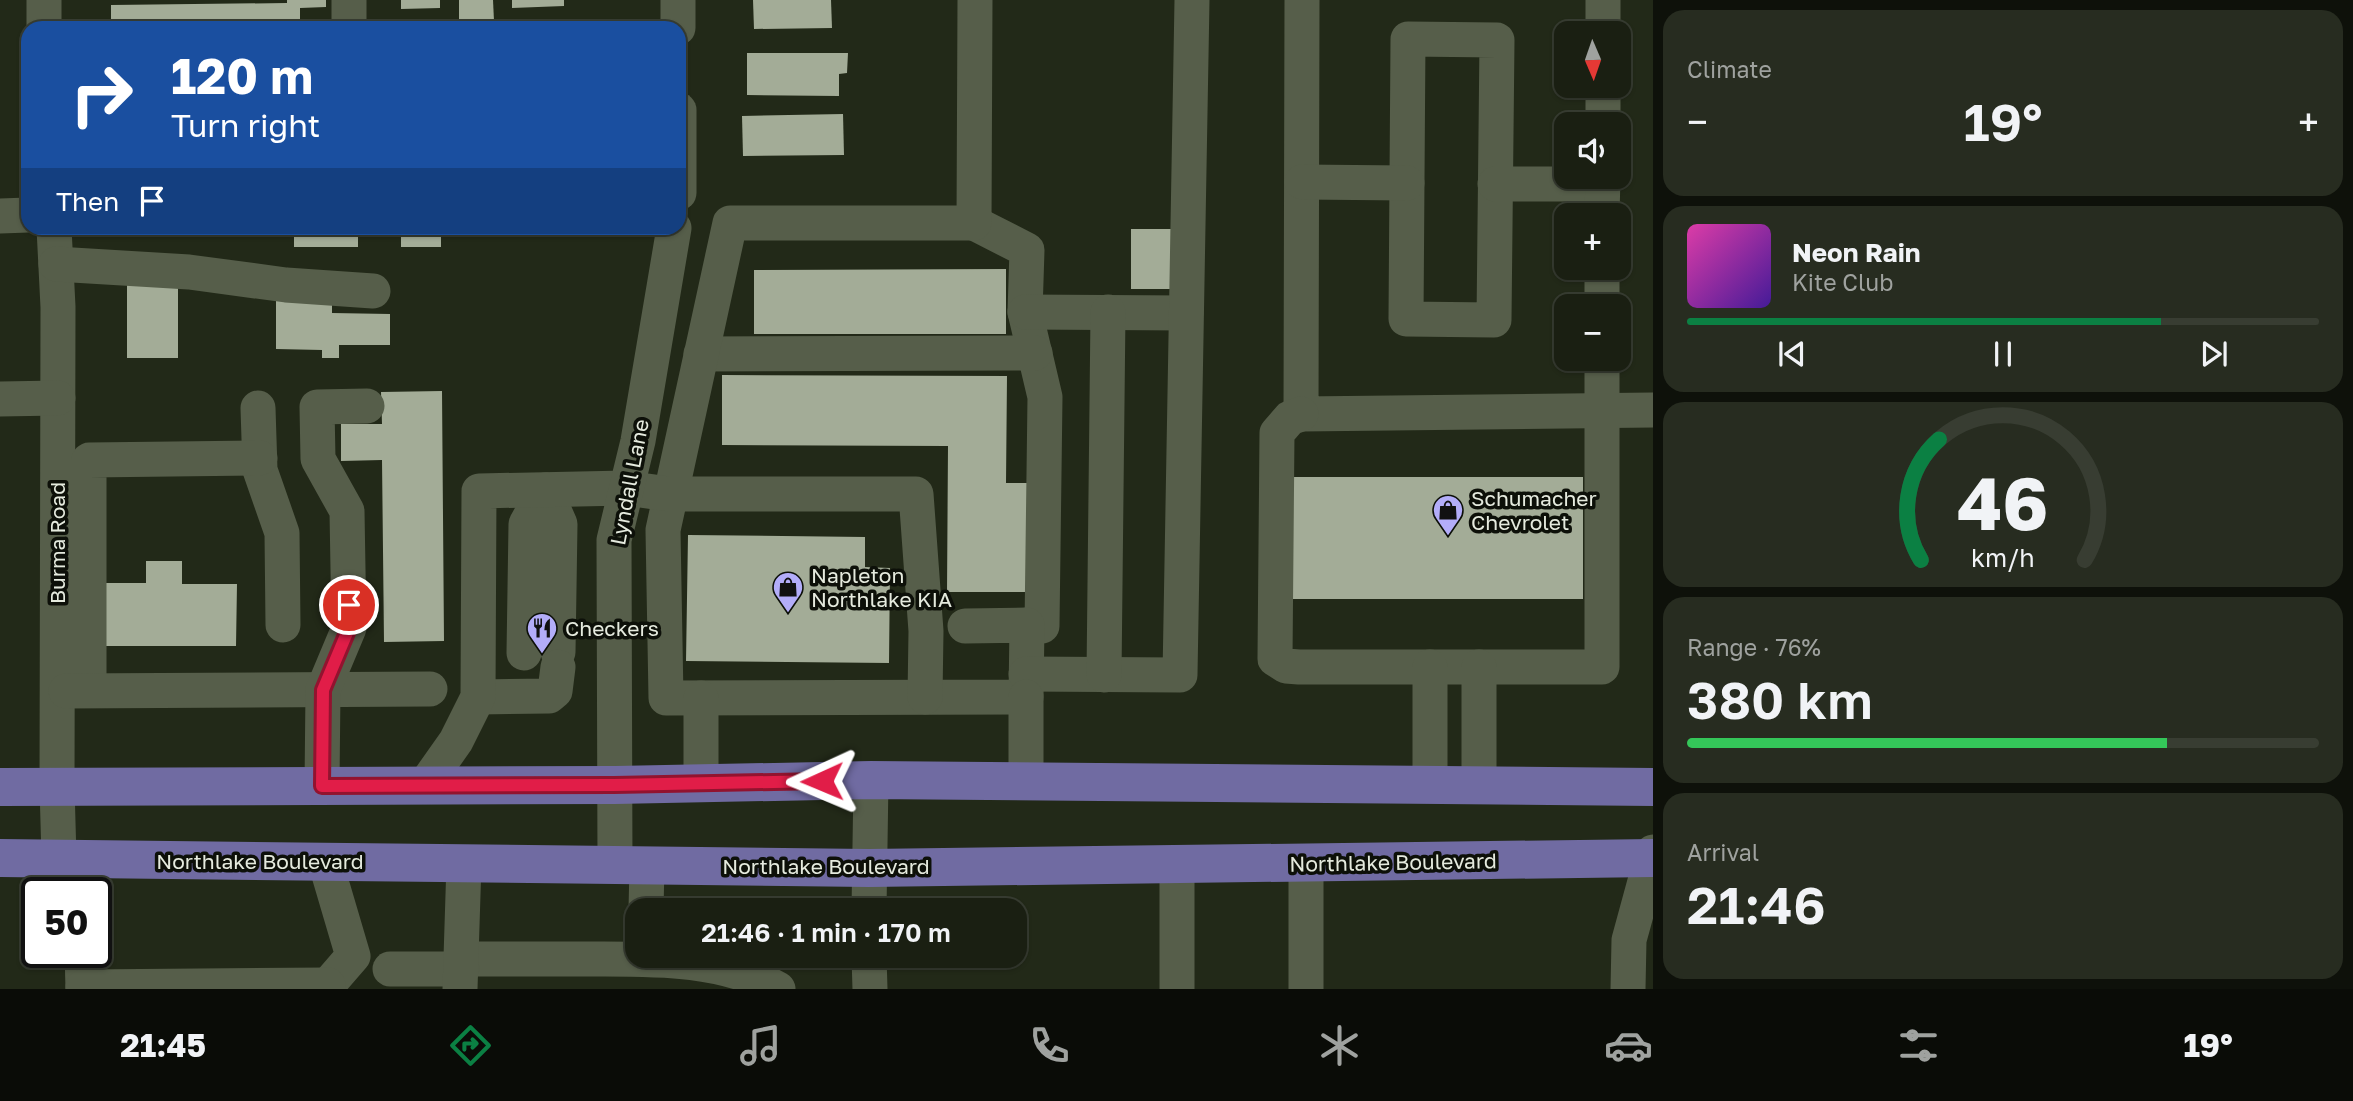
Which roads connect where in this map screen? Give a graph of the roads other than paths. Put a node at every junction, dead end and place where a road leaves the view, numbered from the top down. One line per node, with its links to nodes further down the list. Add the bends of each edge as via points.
1 (44, 0): 8 (street)
2 (349, 0): 9 (street)
3 (678, 0): 10 (street)
4 (975, 0): 18 (street)
5 (1192, 0): 25 (street)
6 (1302, 0): 12 (street)
7 (1602, 0): 11 (street)
8 (44, 21)
9 (349, 21)
10 (678, 21)
11 (1602, 21)
12 (1301, 182): 13 (street); 35 (street)
13 (1407, 183): 14 (street, via 1406,319 1494,320); 14 (street, via 1408,39 1497,40)
14 (1495, 184): 15 (street)
15 (1602, 192)
16 (21, 215): 17 (street)
17 (0, 216)
18 (974, 223): 23 (street, via 1027,250); 27 (street, via 730,223)
19 (54, 235): 21 (street, Burma Road)
20 (673, 235): 37 (street, Lyndall Lane)
21 (56, 264): 22 (street); 29 (street, Burma Road)
22 (373, 291)
23 (1026, 312): 24 (street); 26 (street)
24 (1108, 312): 25 (street); 45 (street)
25 (1186, 313): 45 (street, via 1180,675)
26 (1035, 353): 27 (street); 41 (street, via 1045,397 1042,626)
27 (701, 354): 39 (street)
28 (1602, 371): 34 (street)
29 (58, 398): 30 (street); 50 (street, Burma Road)
30 (0, 399)
31 (367, 406): 49 (street, via 317,407 318,459 348,511 349,628)
32 (258, 408): 36 (street)
33 (1653, 410): 34 (street)
34 (1602, 411): 35 (street); 44 (street, via 1602,667)
35 (1301, 414): 43 (street, via 1290,418 1277,433 1275,659 1299,667)
36 (260, 458): 40 (street, via 282,533); 50 (street, via 89,460)
37 (626, 488): 38 (street); 39 (street); 57 (street, Lyndall Lane, via 614,540)
38 (545, 490): 46 (street, via 526,524); 46 (street, via 479,491); 46 (street, via 560,524 555,691 549,696)
39 (669, 494): 51 (street, via 916,494 926,631); 52 (street, via 663,530 666,698)
40 (283, 625)
41 (1027, 625): 42 (street); 47 (street)
42 (965, 626)
43 (1430, 667): 44 (street); 58 (street)
44 (1479, 667): 59 (street)
45 (1104, 675): 47 (street)
46 (508, 678): 56 (street)
47 (1026, 686): 51 (street); 54 (street)
48 (430, 689): 49 (street)
49 (323, 690): 50 (street); 60 (street)
50 (73, 691): 63 (street, Burma Road)
51 (925, 697): 52 (street)
52 (701, 698): 55 (street)
53 (871, 780): 54 (main road); 55 (main road); 71 (street)
54 (1026, 781): 58 (main road)
55 (701, 783): 57 (main road)
56 (425, 785): 57 (main road); 60 (main road)
57 (614, 785): 70 (street, Lyndall Lane)
58 (1430, 785): 59 (main road)
59 (1479, 785): 61 (main road)
60 (322, 786): 63 (main road)
61 (1653, 786)
62 (0, 787): 63 (main road)
63 (57, 787): 72 (street, Burma Road)
64 (1652, 856): 68 (main road, Northlake Boulevard); 89 (street, via 1629,940)
65 (0, 858): 72 (main road, Northlake Boulevard)
66 (325, 862): 67 (main road, Northlake Boulevard); 72 (main road, Northlake Boulevard); 83 (street, via 354,956)
67 (464, 863): 70 (main road, Northlake Boulevard); 80 (street)
68 (1306, 863): 69 (main road, Northlake Boulevard); 88 (street)
69 (1177, 864): 71 (main road, Northlake Boulevard); 87 (street)
70 (631, 865): 71 (main road, Northlake Boulevard); 73 (street, Lyndall Lane)
71 (869, 868): 74 (street)
72 (74, 870)
73 (642, 898)
74 (869, 898)
75 (625, 959): 80 (street)
76 (82, 968): 84 (street)
77 (684, 968): 81 (street)
78 (870, 968): 86 (street)
79 (390, 969): 80 (street)
80 (461, 972)
81 (719, 978): 85 (street)
82 (254, 987): 83 (street); 84 (street)
83 (329, 987)
84 (83, 988)
85 (778, 989)
86 (870, 989)
87 (1177, 989)
88 (1306, 989)
89 (1628, 989)

